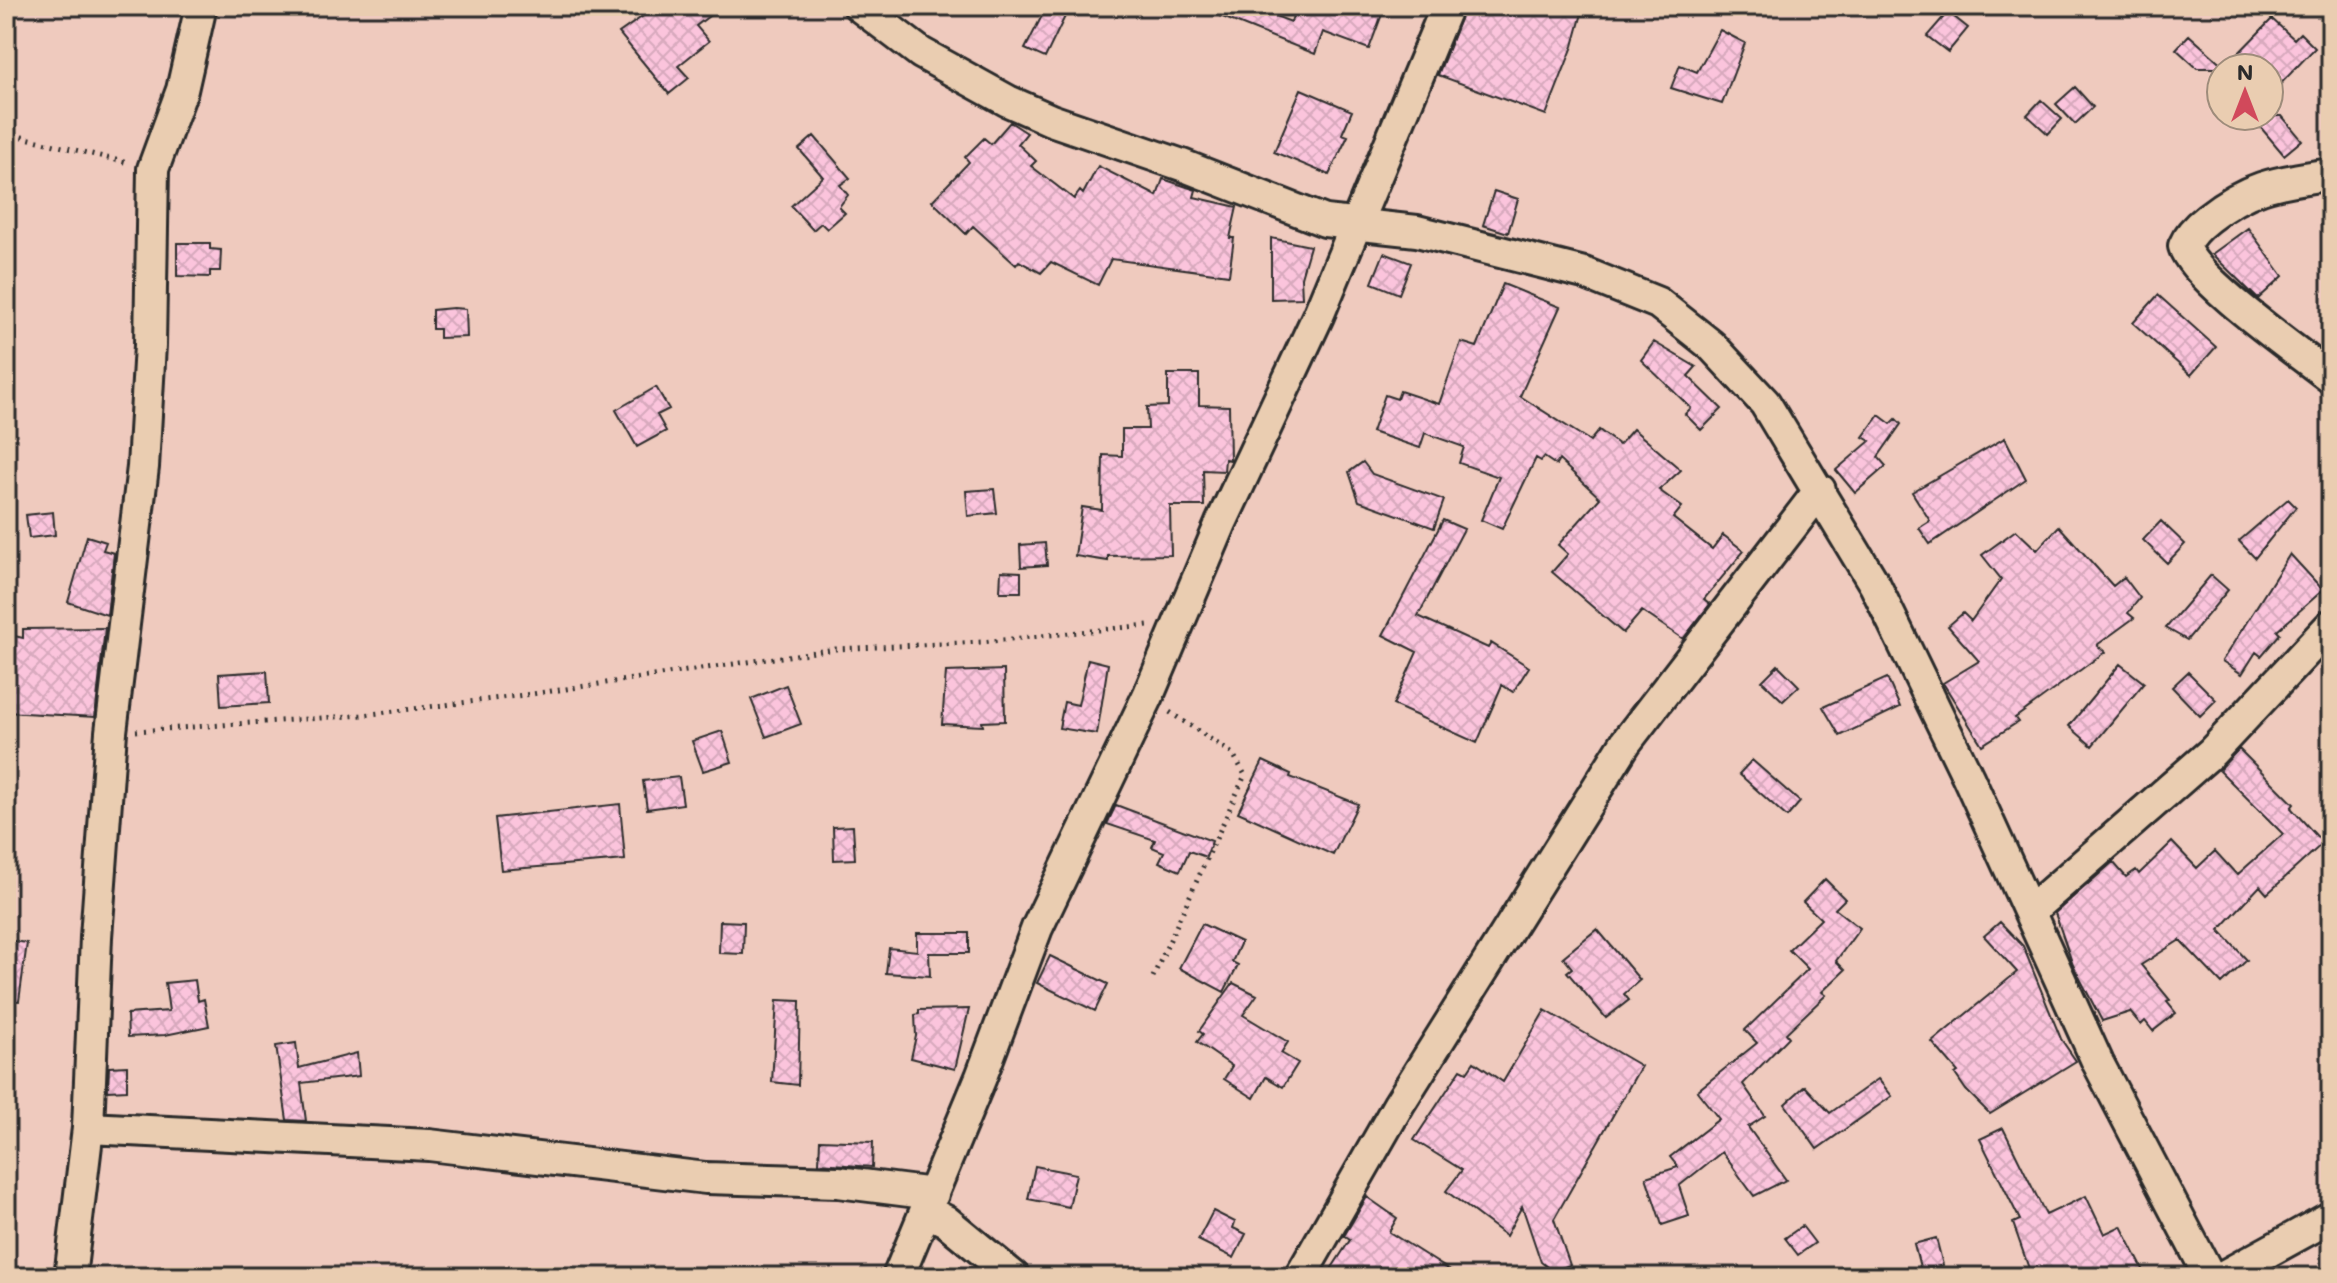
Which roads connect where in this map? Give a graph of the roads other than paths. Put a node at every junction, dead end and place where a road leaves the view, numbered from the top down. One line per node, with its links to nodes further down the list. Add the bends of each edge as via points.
1 (201, 6): 10 (street, via 182,90 153,169 143,467 111,732)
2 (859, 6): 5 (street, via 921,53 1008,101 1325,221)
3 (1447, 6): 5 (street)
4 (2331, 174): 6 (street, via 2265,184 2244,193 2205,221 2184,246 2208,278)
5 (1357, 225): 7 (street, via 1417,231 1515,252 1658,303 1741,374); 11 (street, via 1148,696 1037,928)
6 (2331, 378)
7 (1820, 490): 9 (street, via 1875,585); 16 (street, via 1626,742 1399,1104)
8 (2331, 625): 9 (street, via 2212,752)
9 (2030, 911): 17 (street, via 2098,1063)
10 (88, 1128): 11 (street, via 429,1145 706,1178 838,1182); 13 (street)
11 (930, 1202): 14 (street); 15 (street)
12 (2331, 1217): 18 (street)
13 (70, 1277)
14 (898, 1277)
15 (1014, 1277)
16 (1300, 1277)
17 (2210, 1277)
18 (2222, 1277)

